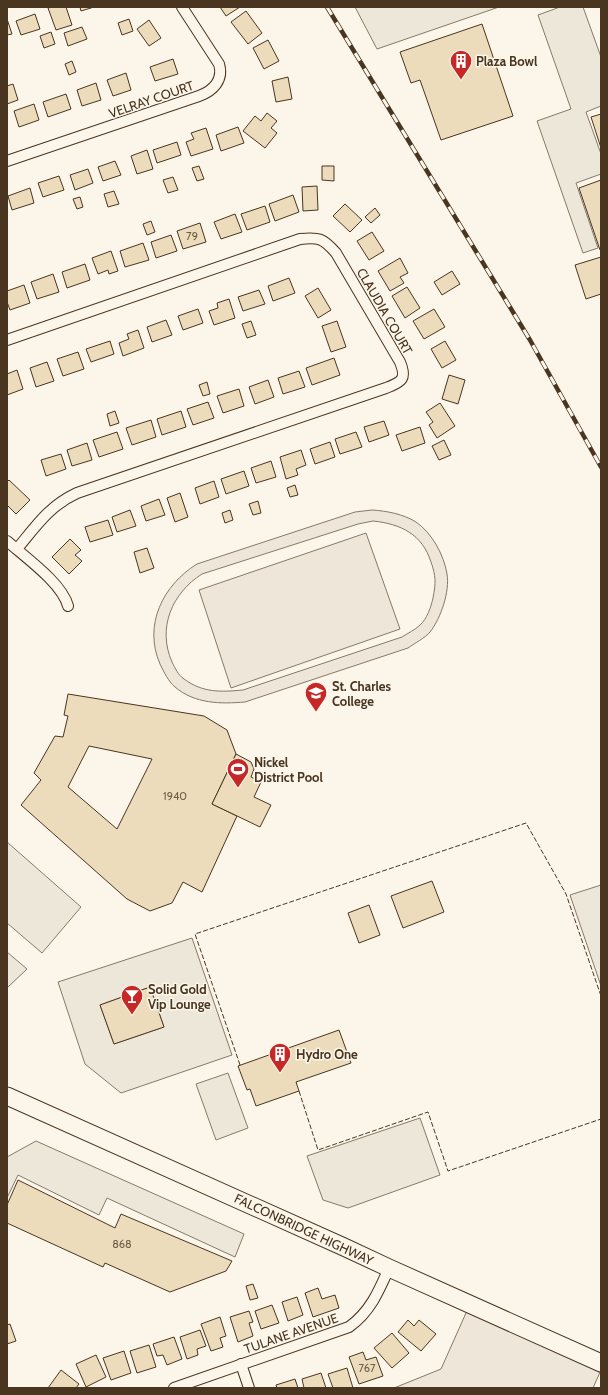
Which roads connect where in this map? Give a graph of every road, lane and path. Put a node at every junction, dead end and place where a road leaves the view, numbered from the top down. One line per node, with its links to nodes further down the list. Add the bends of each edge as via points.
1 (182, 7): 2 (street, VELRAY COURT, via 219,64 219,81 212,89 199,96)
2 (7, 161)
3 (7, 340): 5 (street, CLAUDIA COURT, via 300,239 314,238 323,240 336,253 404,372 400,380 386,388 72,496 52,508)
4 (7, 541): 5 (street)
5 (17, 550): 6 (street, via 54,583)
6 (68, 606)
7 (7, 1096): 8 (main road, FALCONBRIDGE HIGHWAY)
8 (388, 1268): 9 (main road, FALCONBRIDGE HIGHWAY); 10 (street, TULANE AVENUE, via 372,1303 349,1327)
9 (601, 1363)
10 (241, 1364): 11 (street, TULANE AVENUE); 12 (street)
11 (174, 1388)
12 (249, 1388)

